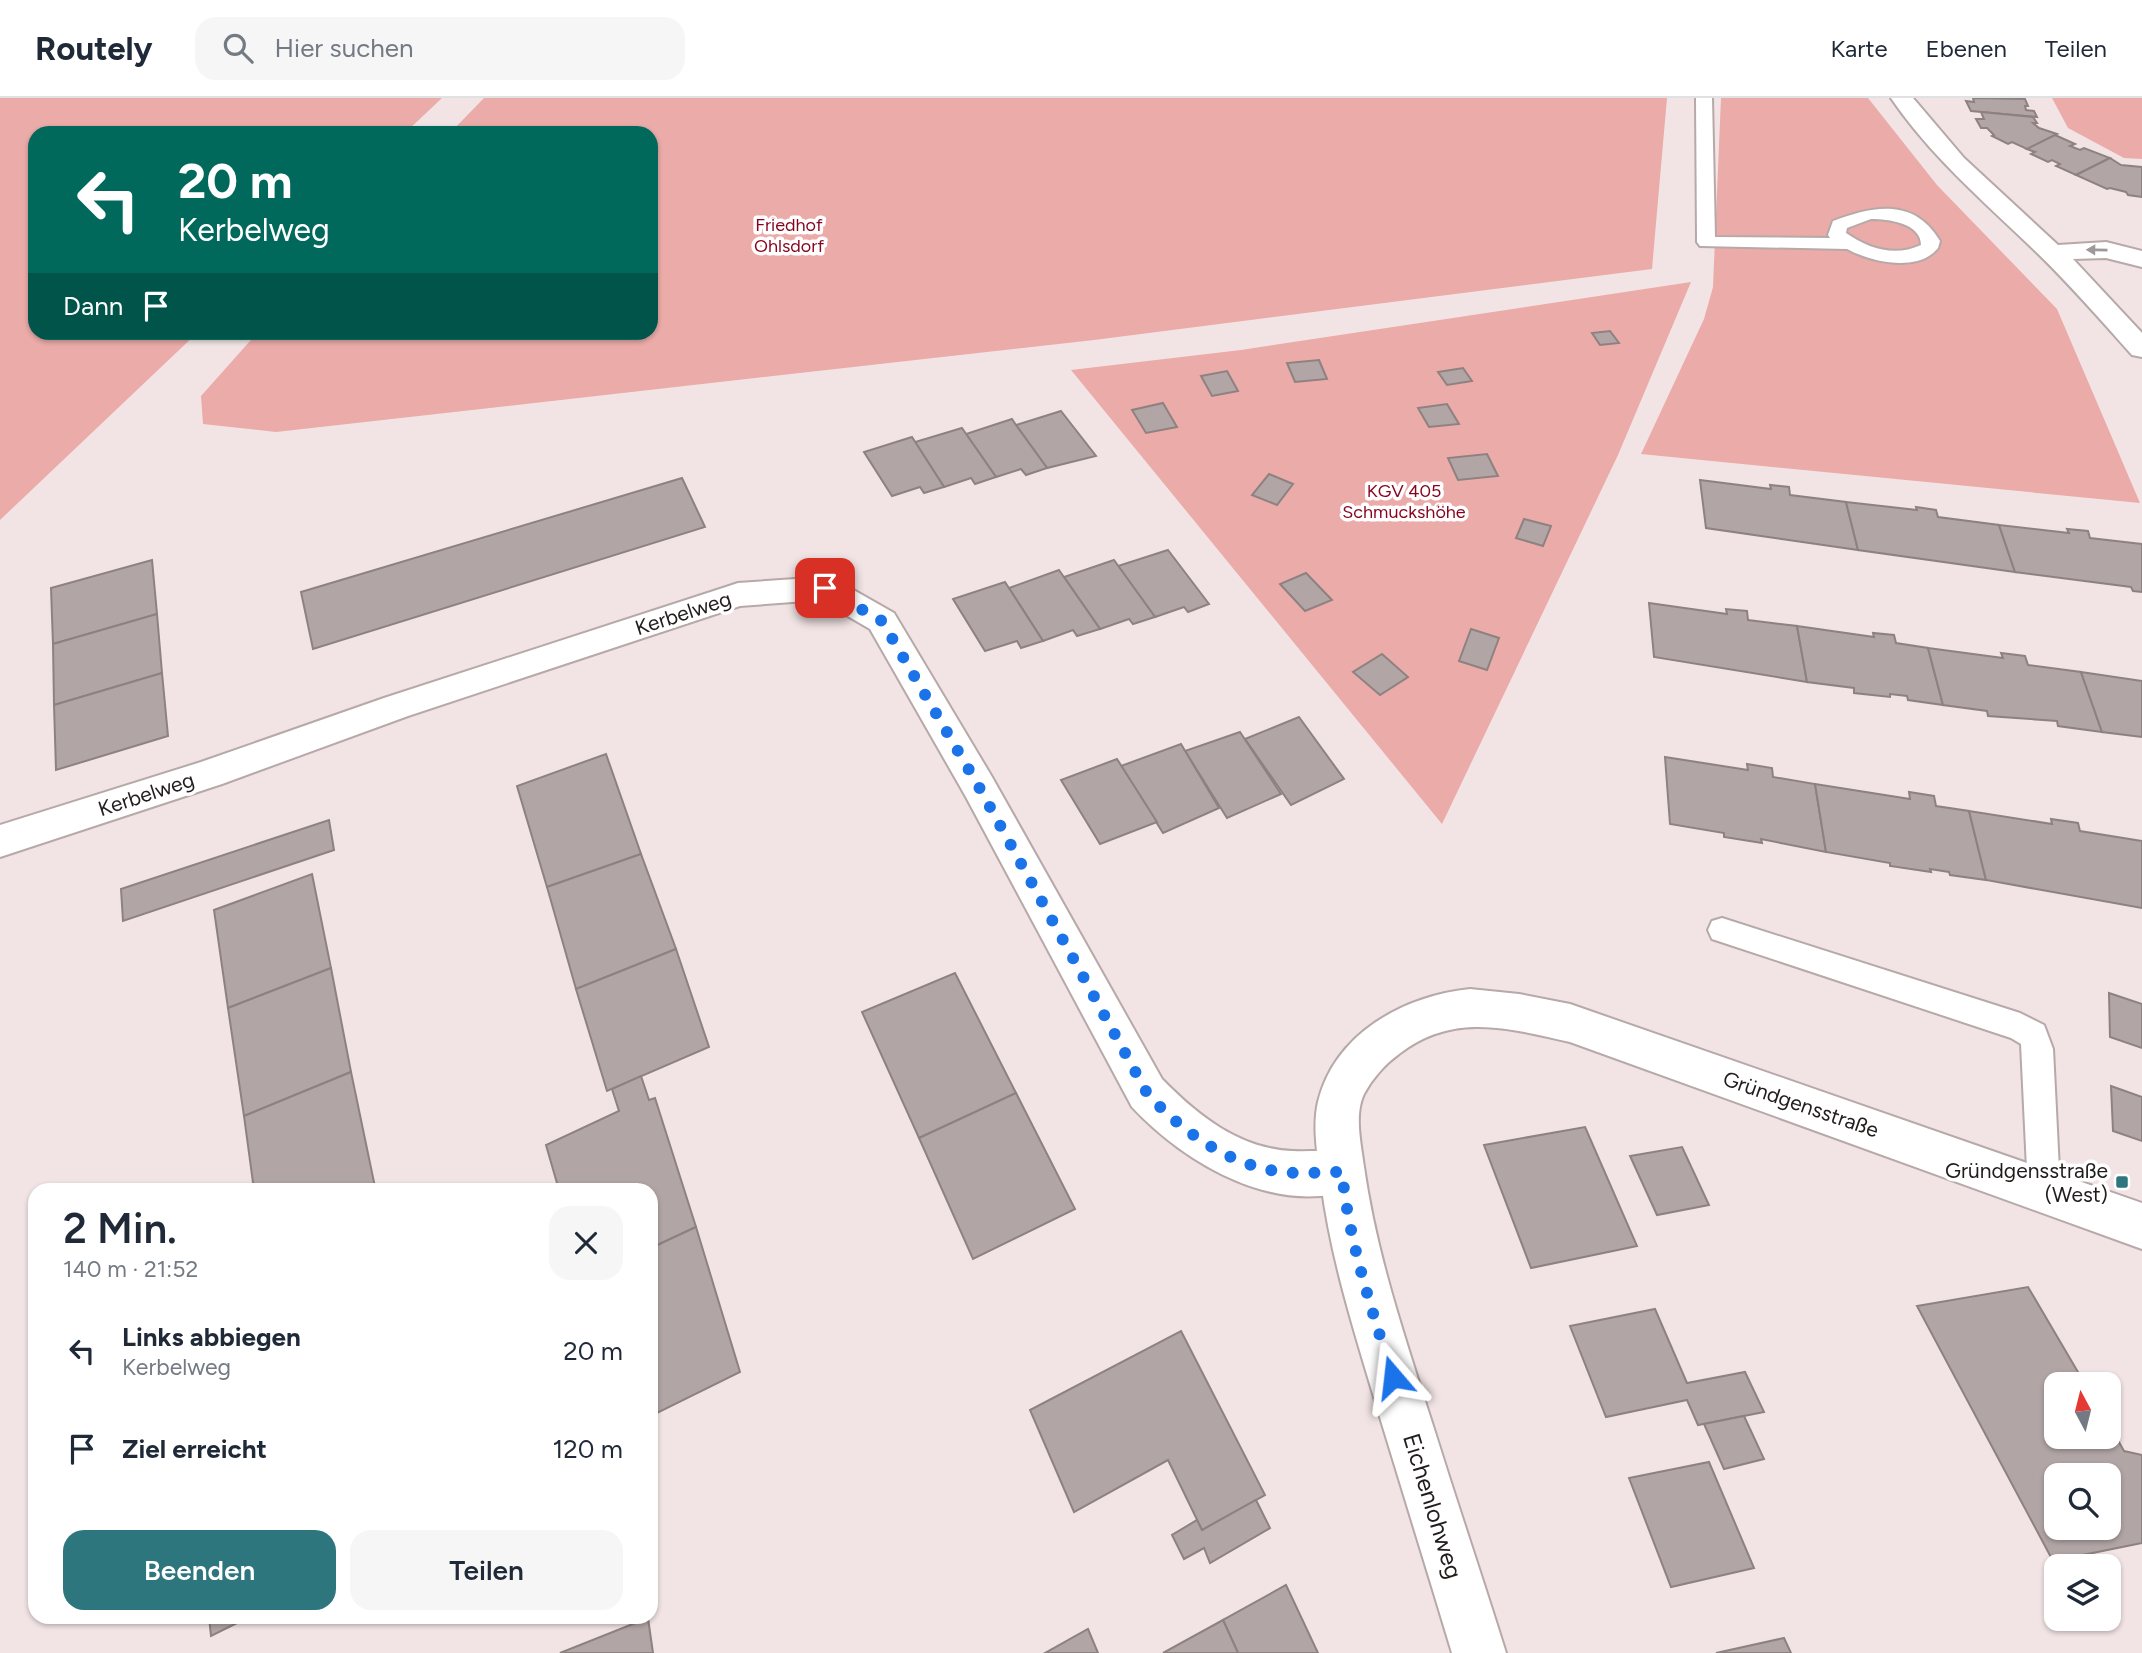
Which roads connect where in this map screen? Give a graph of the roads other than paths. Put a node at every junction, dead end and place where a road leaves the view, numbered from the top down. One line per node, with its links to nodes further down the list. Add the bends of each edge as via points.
1 (1704, 98): 3 (lane, via 1706,242)
2 (1902, 98): 4 (street, via 1959,168)
3 (1848, 244)
4 (2052, 253): 5 (street, one-way to 4, via 2106,250); 6 (street)
5 (2142, 259)
6 (2142, 349)
7 (0, 841): 10 (street, Kerbelweg, via 738,595 825,588 882,621 1147,1093 1166,1115 1245,1163 1278,1172)
8 (1722, 930): 11 (lane, via 2034,1035)
9 (1455, 1008): 10 (street, Eichenlohweg, via 1414,1018 1393,1031 1356,1070 1342,1094 1339,1111); 11 (street, Gründgensstraße, via 1517,1012 1570,1023)
10 (1342, 1172): 13 (street, Eichenlohweg, via 1362,1276)
11 (2045, 1190): 12 (street, Gründgensstraße)
12 (2142, 1226)
13 (1479, 1653)

